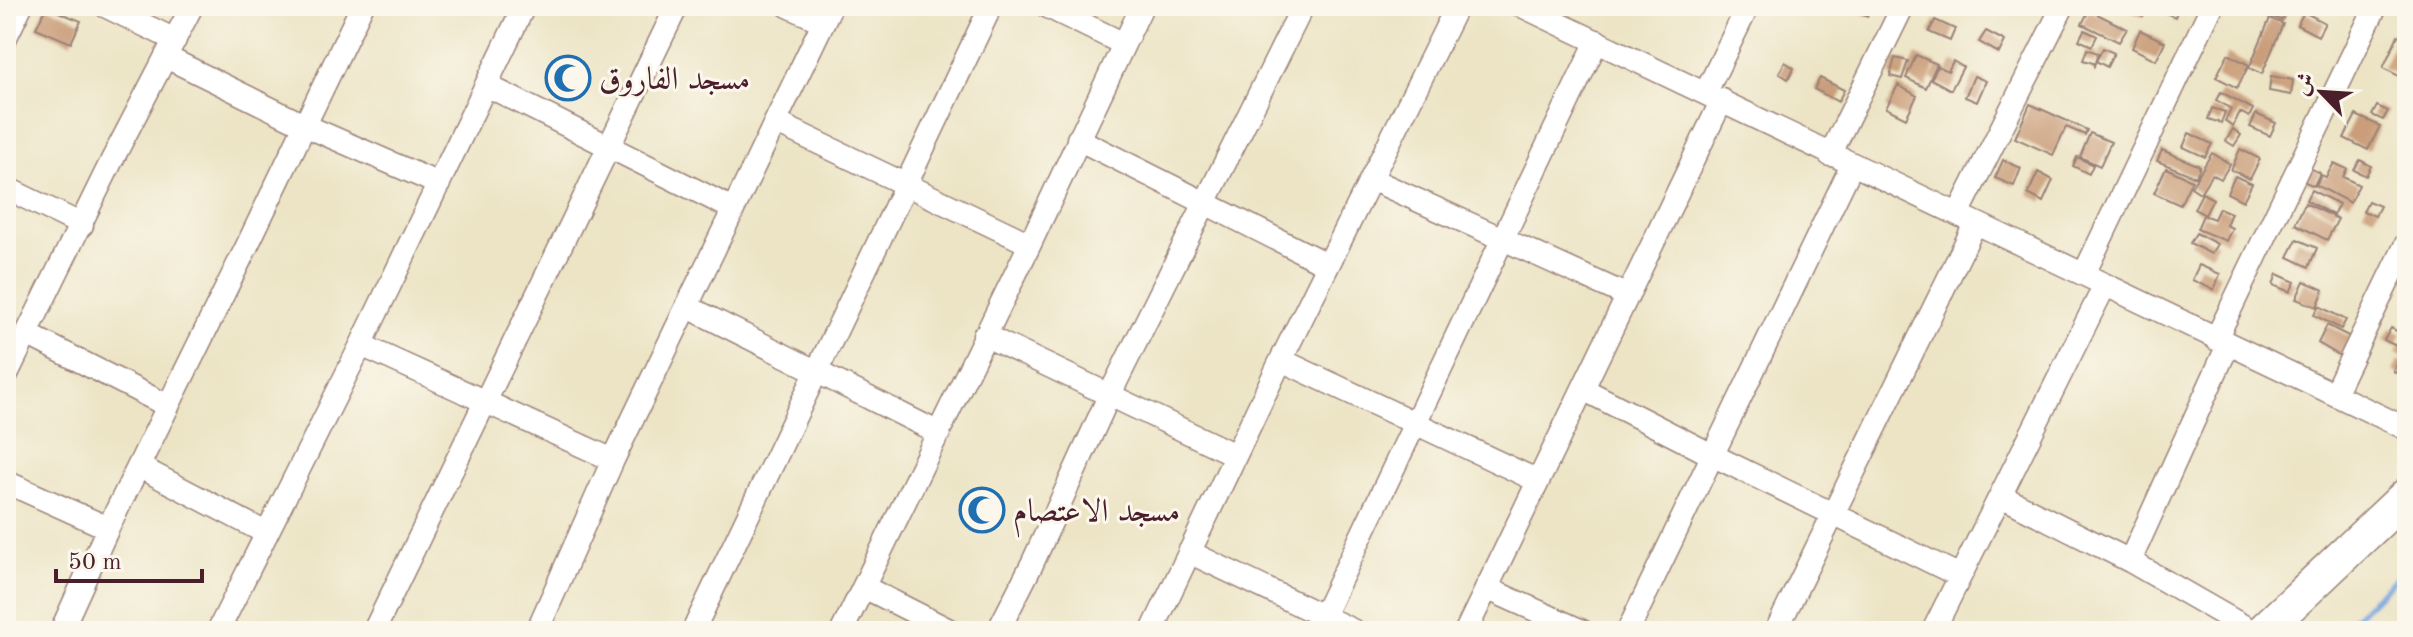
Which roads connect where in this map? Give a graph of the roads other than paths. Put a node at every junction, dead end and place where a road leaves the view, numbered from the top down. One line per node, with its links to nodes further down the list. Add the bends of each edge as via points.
1 (21, 6): 20 (street)
2 (105, 6): 23 (street)
3 (192, 6): 23 (street)
4 (362, 6): 27 (street)
5 (524, 6): 24 (street)
6 (677, 6): 29 (street)
7 (788, 6): 19 (street)
8 (991, 6): 34 (street)
9 (1046, 6): 22 (street)
10 (1142, 6): 22 (street)
11 (1303, 6): 36 (street)
12 (1457, 6): 32 (street)
13 (1522, 6): 21 (street)
14 (1748, 6): 25 (street)
15 (1903, 6): 30 (street)
16 (2063, 6): 38 (street)
17 (2212, 6): 44 (street)
18 (2376, 6): 50 (street)
19 (827, 14): 26 (street)
20 (6, 37)
21 (1597, 41): 25 (street); 40 (street)
22 (1124, 44): 28 (street)
23 (170, 48): 27 (street); 39 (street)
24 (486, 85): 29 (street); 33 (street)
25 (1714, 96): 30 (street); 46 (street)
26 (775, 122): 34 (street); 37 (street)
27 (304, 125): 33 (street); 59 (street)
28 (1078, 139): 36 (street); 42 (street)
29 (608, 148): 37 (street); 58 (street)
30 (1830, 155): 31 (street)
31 (1852, 165): 38 (street); 64 (street)
32 (1371, 179): 40 (street); 43 (street)
33 (439, 184): 51 (street)
34 (905, 184): 42 (street); 53 (street)
35 (6, 188): 39 (street)
36 (1205, 202): 43 (street); 56 (street)
37 (733, 209): 47 (street)
38 (1967, 219): 44 (street); 71 (street)
39 (82, 225): 48 (street)
40 (1502, 238): 46 (street); 60 (street)
41 (2407, 242): 57 (street)
42 (1030, 244): 49 (street)
43 (1328, 265): 52 (street)
44 (2084, 274): 45 (street)
45 (2105, 285): 50 (street); 70 (street)
46 (1628, 296): 55 (street)
47 (688, 307): 53 (street); 65 (street)
48 (27, 334): 54 (street); 59 (street)
49 (984, 335): 56 (street); 62 (street)
50 (2222, 342): 57 (street); 75 (street)
51 (361, 345): 58 (street); 73 (street)
52 (1281, 360): 60 (street); 63 (street)
53 (817, 372): 62 (street); 84 (street)
54 (6, 376)
55 (1583, 389): 64 (street); 67 (street)
56 (1110, 394): 63 (street); 87 (street)
57 (2334, 394): 61 (street)
58 (485, 401): 65 (street); 82 (street)
59 (168, 406): 66 (street)
60 (1414, 424): 67 (street); 79 (street)
61 (2407, 429)
62 (939, 433): 77 (street)
63 (1235, 455): 74 (street)
64 (1712, 455): 71 (street); 92 (street)
65 (613, 460): 83 (street)
66 (140, 467): 72 (street); 73 (street)
67 (1538, 481): 78 (street)
68 (6, 482): 72 (street)
69 (2407, 495): 96 (main road)
70 (2001, 496): 75 (street); 76 (street)
71 (1834, 513): 76 (street); 93 (street)
72 (108, 528): 80 (street)
73 (266, 533): 81 (street)
74 (1189, 552): 79 (street); 88 (street)
75 (2130, 561): 95 (street)
76 (1960, 576): 94 (street)
77 (864, 587): 85 (street); 86 (street)
78 (1486, 588): 90 (street); 91 (street)
79 (1319, 624): 89 (street)
80 (61, 631)
81 (218, 631)
82 (374, 631)
83 (537, 631)
84 (693, 631)
85 (842, 631)
86 (951, 631)
87 (998, 631)
88 (1152, 631)
89 (1354, 631)
90 (1466, 631)
91 (1582, 631)
92 (1628, 631)
93 (1776, 631)
94 (1933, 631)
95 (2252, 631)
96 (2263, 631)

